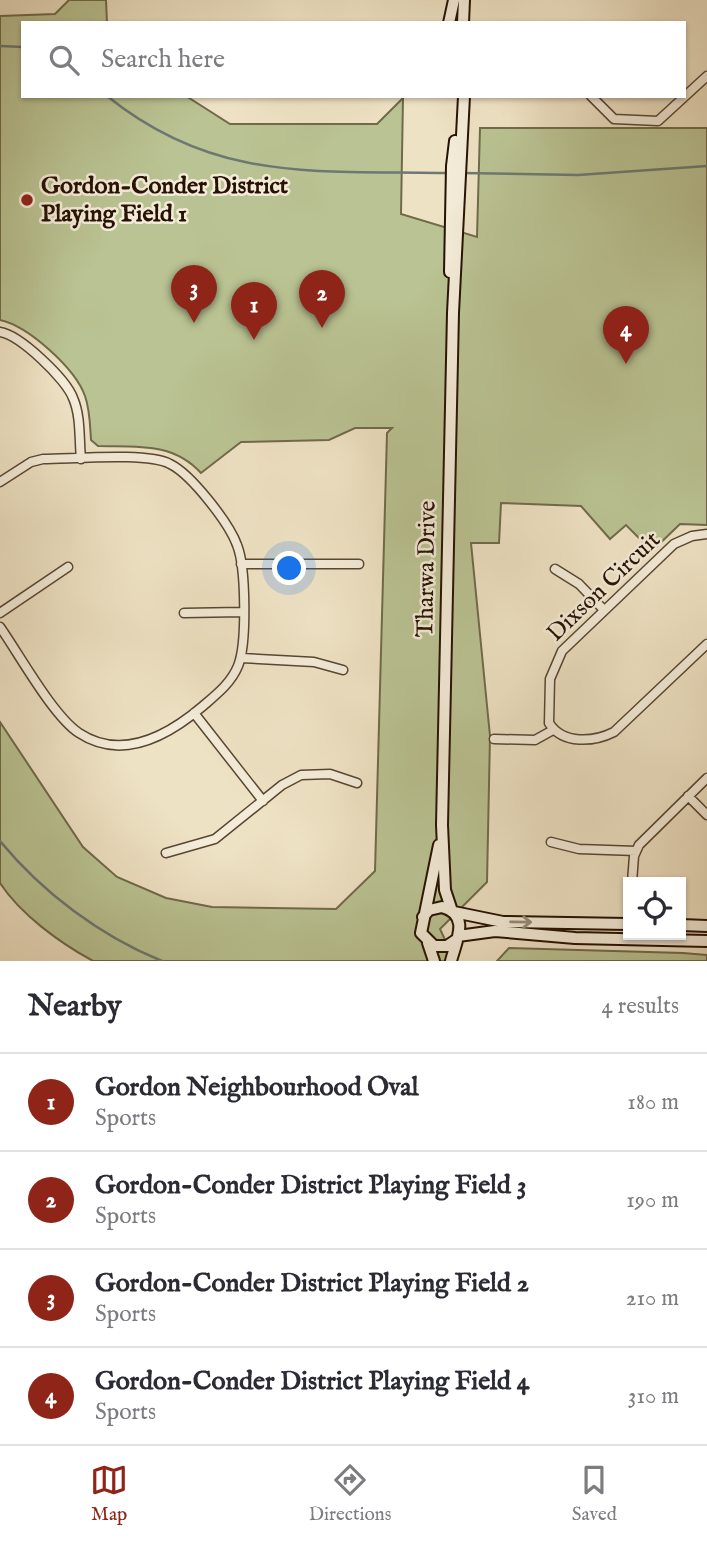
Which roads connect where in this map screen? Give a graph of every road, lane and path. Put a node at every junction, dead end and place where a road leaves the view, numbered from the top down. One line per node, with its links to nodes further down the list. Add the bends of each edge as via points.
1 (454, 0): 3 (main road)
2 (464, 0): 4 (main road)
3 (449, 21)
4 (463, 21)
5 (707, 76): 6 (street)
6 (686, 95)
7 (456, 98): 11 (main road, Tharwa Drive)
8 (464, 98): 11 (main road, Tharwa Drive)
9 (593, 98): 10 (street, via 614,119 658,121)
10 (683, 98)
11 (458, 152): 36 (main road, Tharwa Drive, via 450,285)
12 (0, 332): 13 (street, via 18,339 70,391 77,408)
13 (81, 459): 14 (street, via 31,462); 16 (street, via 150,459 180,470 228,529)
14 (2, 477)
15 (707, 534): 20 (street, Dixson Circuit, via 674,544)
16 (241, 564): 17 (street); 21 (street)
17 (359, 564)
18 (68, 567): 22 (street)
19 (555, 569): 20 (street, via 579,584)
20 (604, 610): 29 (street, Dixson Circuit, via 562,651 552,671 547,716)
21 (242, 612): 23 (street); 26 (street)
22 (0, 613)
23 (184, 613)
24 (0, 626): 28 (street, via 61,716 91,740 149,741 166,735)
25 (707, 644): 29 (street, via 614,732 603,738 568,738)
26 (241, 658): 27 (street, via 314,662); 28 (street, via 224,688)
27 (343, 670)
28 (194, 713): 34 (street)
29 (554, 730): 30 (street, via 535,740)
30 (494, 739)
31 (707, 778): 33 (street)
32 (357, 783): 34 (street, via 330,774 300,775)
33 (688, 796): 35 (street); 38 (street)
34 (263, 801): 39 (street, via 215,839)
35 (707, 816)
36 (442, 825): 41 (main road, Tharwa Drive, via 445,890); 42 (main road, Tharwa Drive)
37 (551, 842): 38 (street, via 579,849)
38 (636, 851): 40 (street)
39 (166, 853)
40 (633, 877)
41 (453, 911): 42 (main road, via 435,908); 43 (main road, one-way to 43, via 503,922); 47 (main road, via 461,926)
42 (423, 918): 50 (main road, via 421,933)
43 (623, 924)
44 (686, 925): 45 (main road)
45 (707, 926)
46 (623, 937): 47 (main road, via 495,931)
47 (457, 938): 50 (main road, via 440,947); 52 (main road)
48 (686, 940): 49 (main road)
49 (707, 941)
50 (428, 943): 51 (main road)
51 (435, 961)
52 (451, 961)

